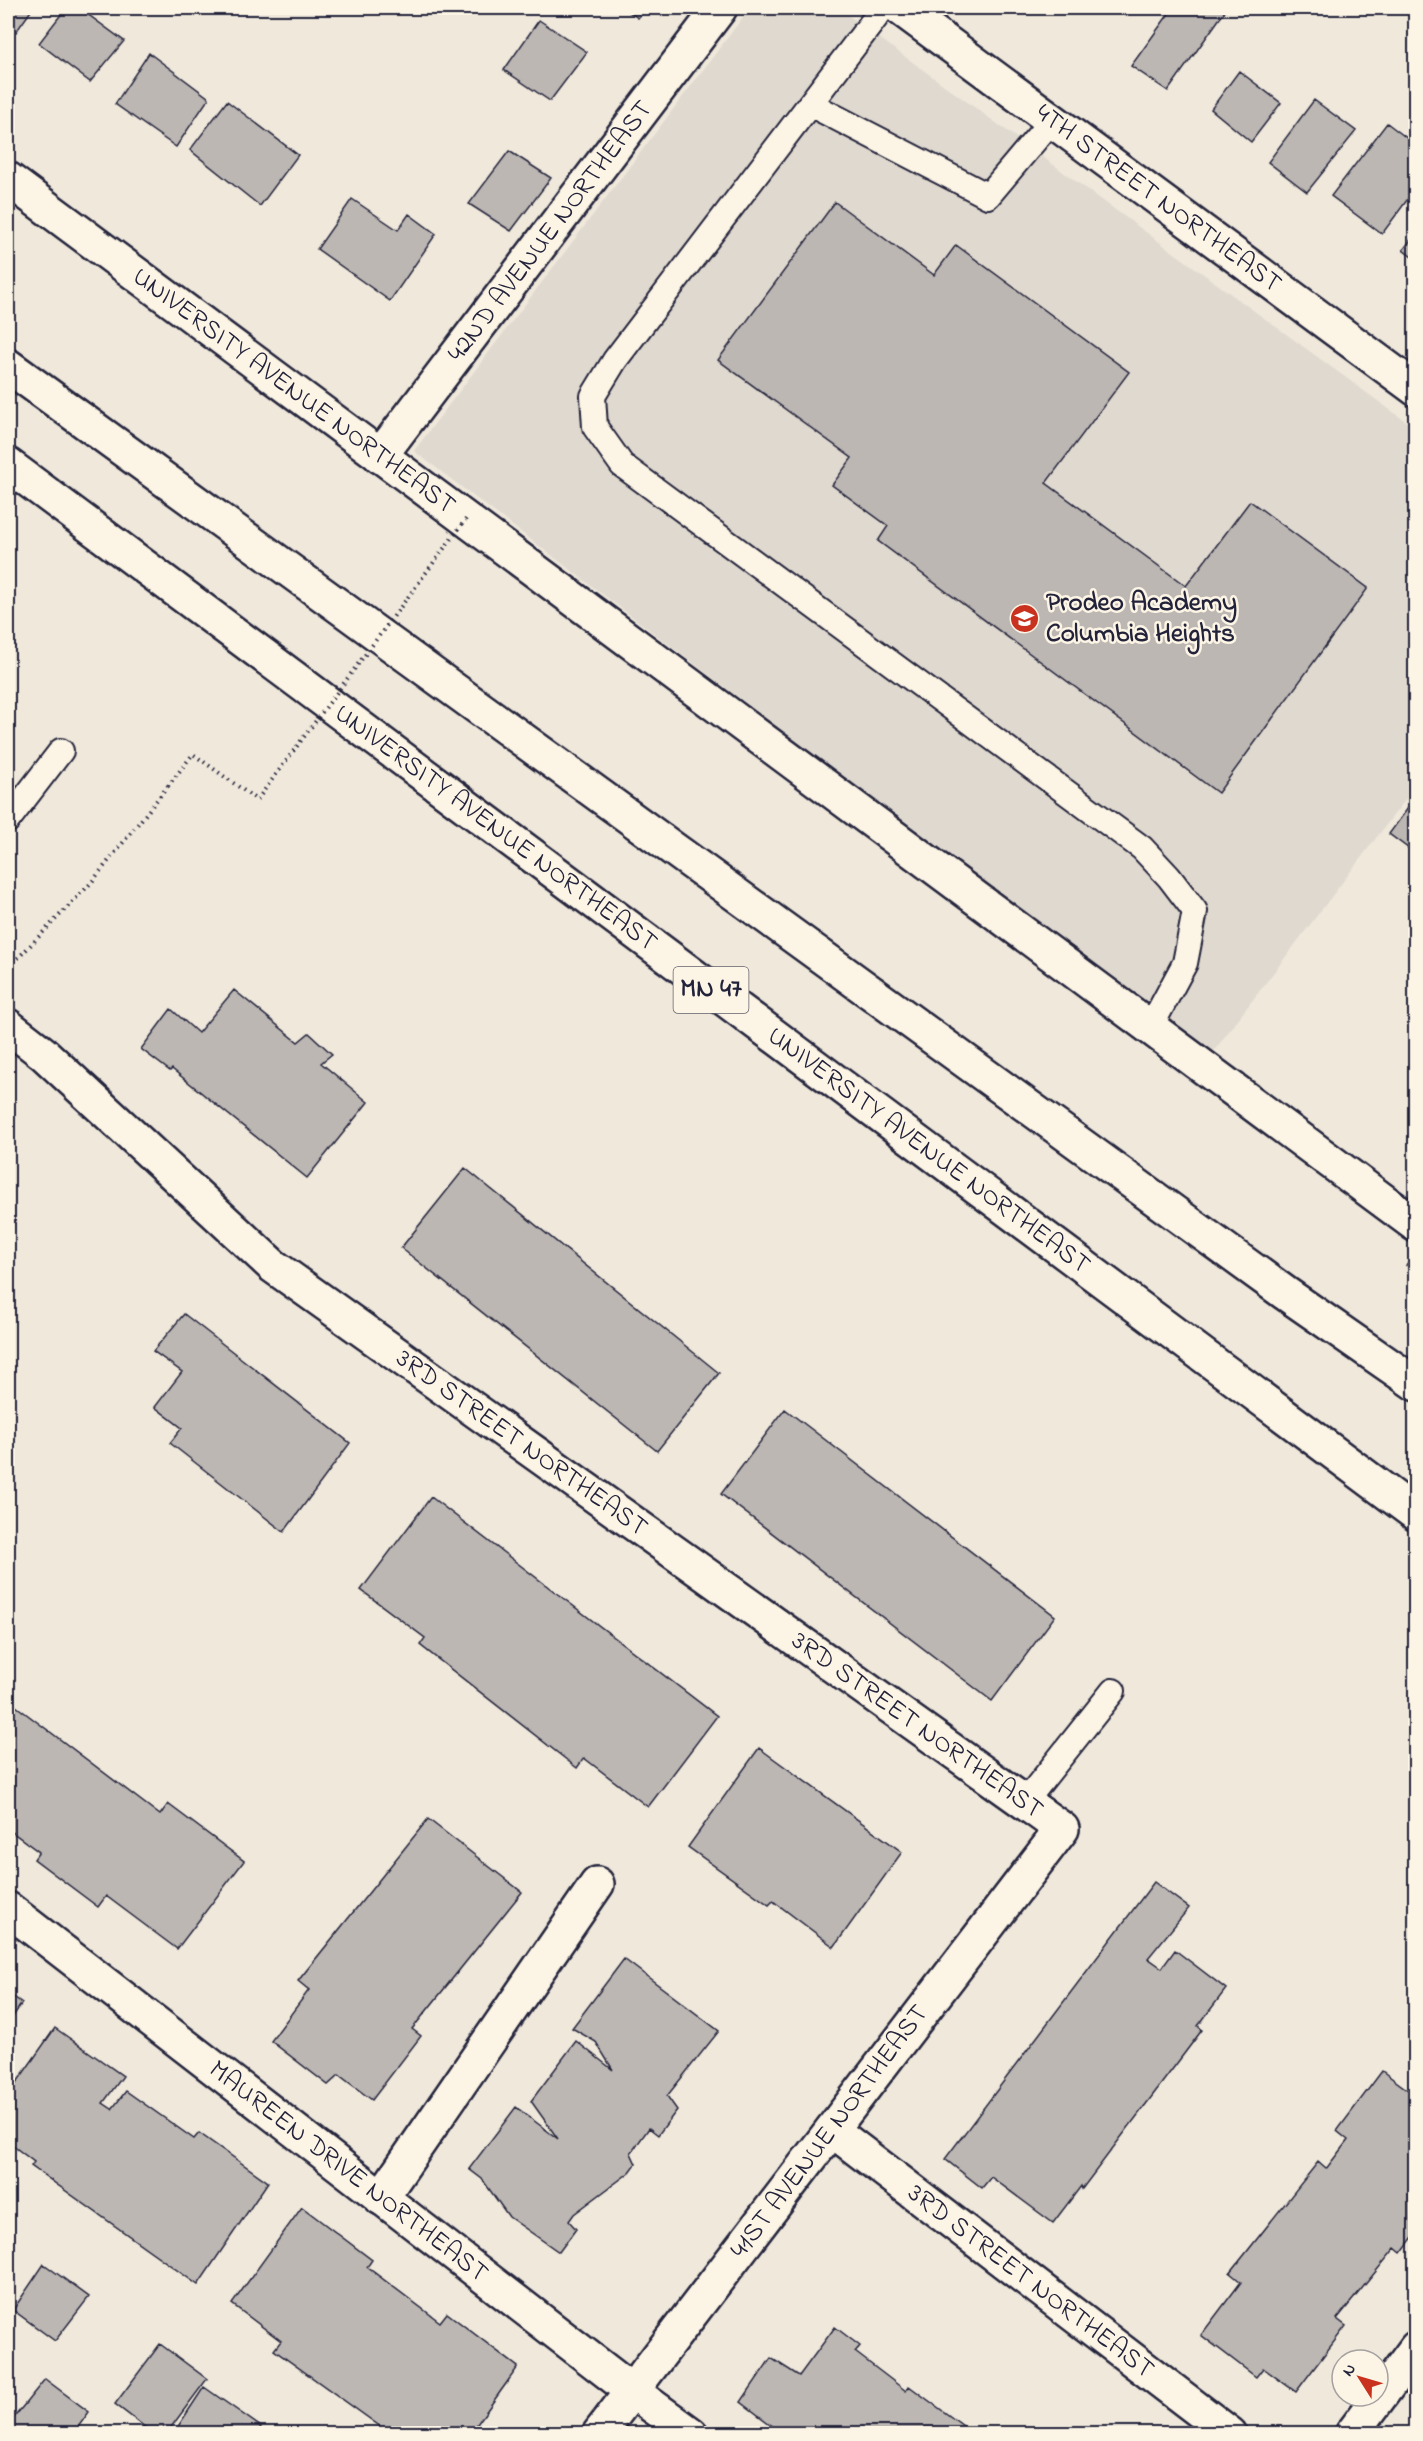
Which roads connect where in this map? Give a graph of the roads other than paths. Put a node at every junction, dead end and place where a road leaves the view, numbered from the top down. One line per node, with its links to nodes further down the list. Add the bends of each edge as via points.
1 (720, 8): 9 (street, 42ND AVENUE NORTHEAST)
2 (883, 8): 4 (lane)
3 (900, 8): 5 (street, 4TH STREET NORTHEAST)
4 (810, 104): 5 (lane, via 988,196); 14 (lane, via 615,360 593,396 595,427 622,465 1142,848 1169,877 1195,911 1185,963)
5 (1052, 120): 8 (street, 4TH STREET NORTHEAST)
6 (8, 179): 9 (street, UNIVERSITY AVENUE NORTHEAST)
7 (8, 366): 16 (street, via 1285,1293)
8 (1416, 389)
9 (380, 456): 14 (street, UNIVERSITY AVENUE NORTHEAST)
10 (8, 465): 17 (street, UNIVERSITY AVENUE NORTHEAST / MN 47)
11 (62, 751): 12 (lane)
12 (8, 820)
13 (8, 1026): 19 (street, 3RD STREET NORTHEAST, via 44,1054 273,1266)
14 (1150, 1028): 15 (street, UNIVERSITY AVENUE NORTHEAST)
15 (1416, 1225)
16 (1416, 1384)
17 (1416, 1514)
18 (1113, 1691): 19 (lane)
19 (1024, 1803): 20 (street, 3RD STREET NORTHEAST)
20 (1062, 1829): 23 (street, 41ST AVENUE NORTHEAST)
21 (597, 1884): 24 (street)
22 (8, 1909): 24 (street, MAUREEN DRIVE NORTHEAST)
23 (832, 2130): 26 (street, 41ST AVENUE NORTHEAST); 29 (street, 3RD STREET NORTHEAST)
24 (381, 2198): 26 (street, MAUREEN DRIVE NORTHEAST)
25 (1416, 2348): 30 (street)
26 (632, 2391): 27 (street, 41ST AVENUE NORTHEAST); 28 (street, MAUREEN DRIVE NORTHEAST)
27 (598, 2433)
28 (692, 2433)
29 (1230, 2433)
30 (1352, 2433)

